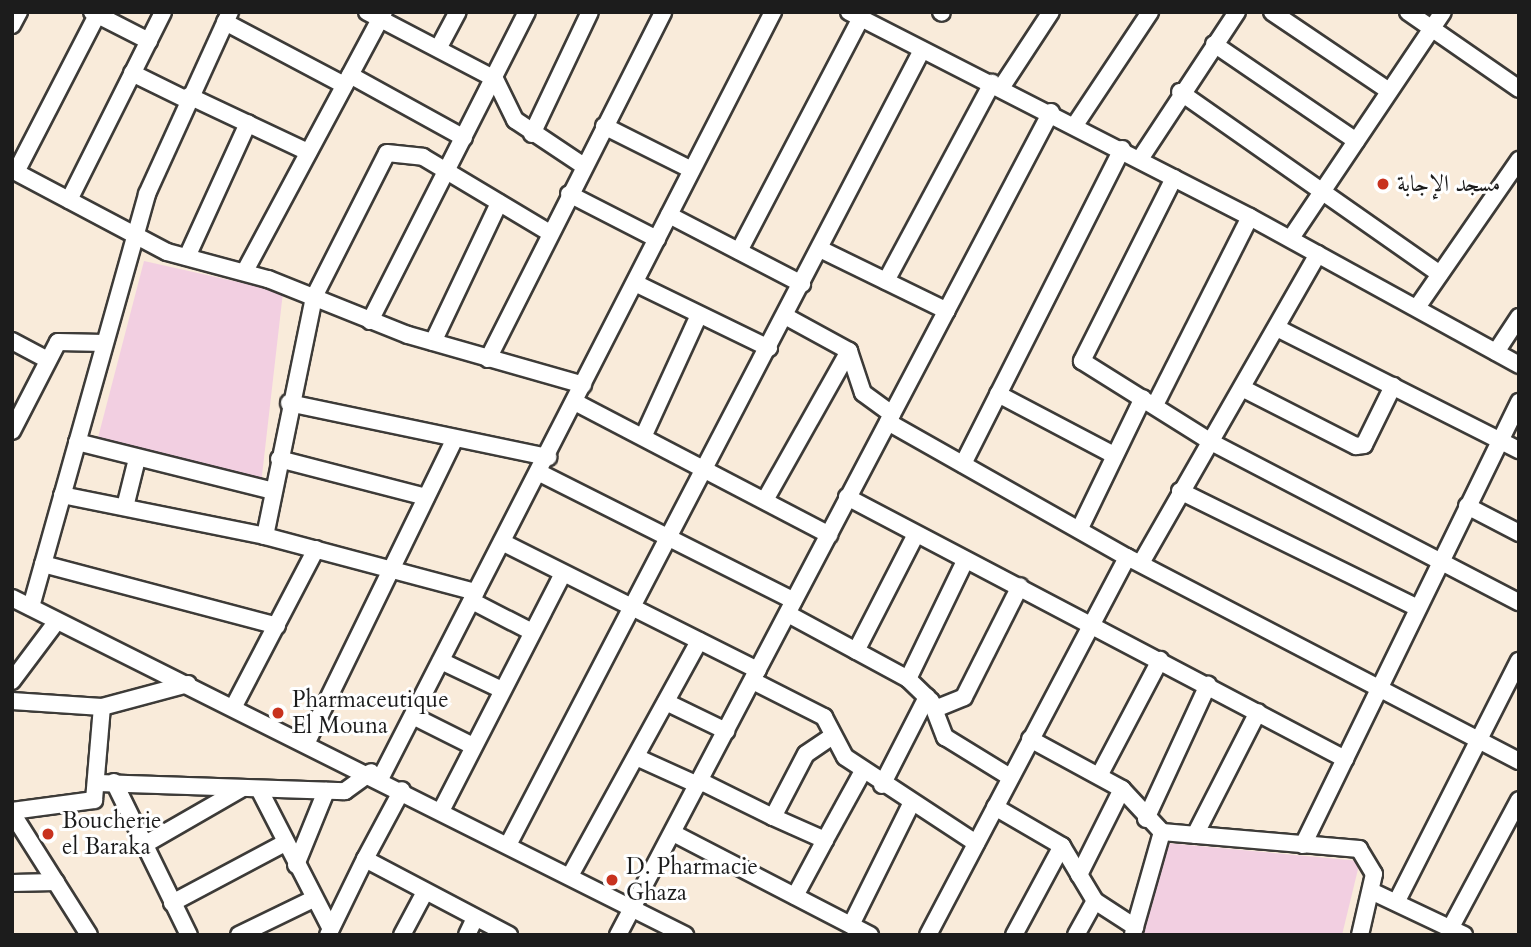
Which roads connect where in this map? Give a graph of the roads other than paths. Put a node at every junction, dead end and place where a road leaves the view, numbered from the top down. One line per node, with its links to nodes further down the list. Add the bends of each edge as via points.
1 (19, 12): 18 (street)
2 (163, 12): 20 (street)
3 (458, 12): 22 (street)
4 (527, 12): 25 (street)
5 (590, 12): 36 (street)
6 (663, 12): 35 (street)
7 (773, 12): 45 (street)
8 (1051, 12): 27 (street)
9 (1150, 12): 34 (street)
10 (1237, 12): 21 (street)
11 (1272, 12): 29 (street)
12 (1408, 12): 19 (street)
13 (1443, 12): 19 (street)
14 (94, 14): 20 (street); 46 (street)
15 (377, 15): 22 (street); 26 (street)
16 (855, 15): 23 (street); 59 (street)
17 (227, 17): 26 (street); 31 (street)
18 (12, 25)
19 (1431, 29): 28 (street); 29 (street)
20 (149, 41): 24 (street)
21 (1214, 44): 30 (street); 38 (street)
22 (439, 47): 25 (street)
23 (922, 50): 27 (street); 58 (street)
24 (132, 73): 31 (street); 50 (street)
25 (495, 79): 36 (street, via 515,120); 37 (street)
26 (347, 80): 37 (street); 40 (street)
27 (997, 85): 32 (street); 64 (street)
28 (1519, 89)
29 (1389, 91): 38 (street)
30 (1181, 92): 41 (street); 48 (street)
31 (188, 98): 33 (street); 55 (street)
32 (1051, 112): 34 (street); 69 (street)
33 (248, 123): 40 (street); 61 (street)
34 (1075, 125): 39 (street)
35 (604, 126): 43 (street); 45 (street)
36 (532, 134): 43 (street)
37 (464, 138): 44 (street)
38 (1356, 141): 48 (street)
39 (1122, 149): 41 (street); 87 (street)
40 (308, 152): 62 (street)
41 (1140, 159): 47 (street)
42 (1519, 160): 63 (street)
43 (584, 166): 49 (street)
44 (445, 170): 51 (street); 67 (street, via 414,154 387,153); 73 (street)
45 (692, 170): 52 (street)
46 (14, 171): 50 (street)
47 (1174, 178): 53 (street); 88 (street, via 1082,361)
48 (1323, 190): 56 (street); 63 (street)
49 (569, 194): 54 (street); 57 (street)
50 (69, 200): 55 (street)
51 (499, 202): 54 (street); 76 (street)
52 (669, 215): 57 (street); 59 (street)
53 (1250, 217): 56 (street); 88 (street)
54 (550, 233): 82 (street)
55 (134, 235): 61 (street); 77 (street)
56 (1291, 238): 60 (street)
57 (657, 239): 65 (street)
58 (820, 249): 64 (street); 66 (street)
59 (739, 251): 66 (street)
60 (1318, 254): 68 (street); 74 (street)
61 (187, 257): 62 (street)
62 (244, 271): 67 (street)
63 (1440, 274): 68 (street)
64 (886, 281): 69 (street)
65 (635, 283): 70 (street); 84 (street)
66 (802, 284): 71 (street)
67 (314, 297): 73 (street); 91 (street)
68 (1418, 306): 80 (street)
69 (947, 311): 92 (street)
70 (699, 315): 78 (street); 94 (street)
71 (785, 316): 78 (street); 79 (street)
72 (1519, 317): 80 (street)
73 (370, 321): 76 (street)
74 (1277, 328): 85 (street); 86 (street)
75 (12, 341): 81 (street)
76 (433, 342): 82 (street)
77 (104, 343): 81 (street, via 65,339); 97 (street)
78 (769, 348): 105 (street)
79 (849, 351): 92 (street, via 863,393); 112 (street)
80 (1496, 352): 83 (street)
81 (47, 359): 93 (street)
82 (488, 359): 84 (street)
83 (1519, 365)
84 (583, 385): 89 (street)
85 (1393, 386): 86 (street, via 1364,445 1356,446); 96 (street)
86 (1242, 388): 98 (street)
87 (998, 394): 100 (street); 104 (street)
88 (1149, 401): 98 (street); 100 (street)
89 (575, 402): 94 (street); 101 (street)
90 (1519, 402): 96 (street)
91 (289, 403): 95 (street); 102 (street)
92 (890, 418): 104 (street); 111 (street)
93 (12, 432)
94 (644, 435): 105 (street)
95 (455, 439): 101 (street); 110 (street)
96 (1500, 440): 99 (street); 113 (street)
97 (77, 442): 103 (street); 109 (street)
98 (1211, 442): 108 (street); 123 (street)
99 (1519, 450)
100 (1112, 454): 115 (street)
101 (548, 457): 106 (street)
102 (279, 458): 107 (street); 110 (street)
103 (137, 459): 107 (street); 114 (street)
104 (963, 464): 115 (street)
105 (704, 467): 112 (street); 120 (street)
106 (540, 473): 120 (street); 121 (street)
107 (273, 491): 118 (street)
108 (1180, 491): 124 (street); 133 (street)
109 (62, 495): 114 (street); 126 (street)
110 (426, 497): 127 (street)
111 (847, 497): 117 (street); 119 (street)
112 (765, 500): 117 (street)
113 (1467, 506): 116 (street); 123 (street)
114 (125, 508): 118 (street)
115 (1081, 526): 124 (street)
116 (1519, 533)
117 (829, 535): 136 (street)
118 (265, 536): 122 (street)
119 (915, 536): 125 (street); 142 (street)
120 (670, 537): 135 (street); 136 (street)
121 (502, 542): 128 (street); 130 (street)
122 (316, 549): 127 (street); 139 (street)
123 (1439, 556): 132 (street); 133 (street)
124 (1134, 560): 138 (street); 150 (street)
125 (965, 561): 129 (street); 147 (street)
126 (43, 564): 134 (street); 139 (street)
127 (391, 569): 130 (street); 164 (street)
128 (563, 574): 135 (street); 140 (street)
129 (1020, 586): 138 (street); 155 (street, via 964,697)
130 (474, 597): 140 (street); 144 (street)
131 (12, 598): 134 (street)
132 (1519, 603)
133 (1415, 606): 150 (street)
134 (31, 607): 137 (street)
135 (631, 608): 141 (street); 193 (street)
136 (791, 608): 142 (street); 146 (street)
137 (57, 621): 148 (street); 149 (street)
138 (1091, 623): 143 (street); 162 (street)
139 (277, 626): 156 (street)
140 (532, 632): 152 (street)
141 (699, 641): 146 (street); 154 (street)
142 (856, 651): 147 (street)
143 (1160, 660): 151 (street); 170 (street)
144 (441, 661): 152 (street); 159 (street)
145 (1519, 661): 163 (street)
146 (755, 676): 160 (street); 161 (street, via 824,717)
147 (908, 679): 155 (street)
148 (12, 681)
149 (188, 684): 156 (street); 157 (street)
150 (1379, 684): 163 (street); 167 (street)
151 (1208, 685): 158 (street); 187 (street)
152 (500, 689): 165 (street)
153 (12, 701): 157 (street)
154 (666, 702): 160 (street); 166 (street)
155 (931, 703): 172 (street, via 945,737); 175 (street)
156 (234, 706): 164 (street)
157 (102, 707): 173 (street)
158 (1258, 712): 167 (street); 190 (street)
159 (413, 716): 165 (street); 171 (street)
160 (726, 731): 174 (street)
161 (831, 737): 169 (street); 186 (street, via 806,754)
162 (1030, 739): 170 (street); 172 (street)
163 (1479, 740): 168 (street); 208 (street)
164 (307, 742): 171 (street)
165 (473, 746): 184 (street)
166 (636, 757): 174 (street); 200 (street)
167 (1345, 759): 195 (street)
168 (1519, 761)
169 (863, 771): 175 (street); 191 (street)
170 (1100, 774): 178 (street)
171 (376, 775): 179 (street); 180 (street, via 353,788)
172 (1010, 777): 183 (street)
173 (106, 782): 176 (street); 185 (street, via 86,805); 196 (street)
174 (699, 783): 186 (street); 189 (street)
175 (882, 785): 182 (street)
176 (241, 789): 177 (street); 196 (street)
177 (259, 789): 180 (street); 192 (street)
178 (1122, 789): 187 (street); 201 (street)
179 (402, 790): 184 (street); 198 (street)
180 (326, 791): 199 (street)
181 (1519, 800): 215 (street)
182 (910, 806): 194 (street); 213 (street)
183 (995, 807): 194 (street); 197 (street)
184 (442, 808): 193 (street)
185 (12, 812): 202 (street)
186 (773, 817): 191 (street)
187 (1146, 819): 188 (street)
188 (1162, 832): 190 (street); 214 (street)
189 (673, 833): 206 (street); 211 (street)
190 (1195, 835): 195 (street)
191 (825, 840): 206 (street)
192 (285, 843): 199 (street); 210 (street)
193 (509, 843): 200 (street)
194 (976, 843): 226 (street)
195 (1303, 845): 204 (street, via 1367,854 1374,874)
196 (142, 846): 210 (street)
197 (1062, 846): 201 (street); 227 (street)
198 (365, 859): 205 (street); 216 (street)
199 (296, 865): 207 (street)
200 (571, 874): 211 (street)
201 (1079, 875): 209 (street)
202 (56, 882): 203 (street); 217 (street)
203 (12, 883)
204 (1371, 891): 208 (street); 229 (street)
205 (425, 892): 212 (street); 220 (street)
206 (795, 896): 213 (street)
207 (313, 899): 216 (street); 219 (street)
208 (1398, 899): 215 (street)
209 (1095, 901): 214 (street); 228 (street)
210 (172, 903): 218 (street)
211 (634, 908): 223 (street); 224 (street)
212 (475, 918): 221 (street); 222 (street)
213 (851, 925): 225 (street)
214 (1134, 931)
215 (1458, 931)
216 (329, 932)
217 (89, 935)
218 (188, 935)
219 (239, 935)
220 (402, 935)
221 (467, 935)
222 (509, 935)
223 (618, 935)
224 (685, 935)
225 (870, 935)
226 (928, 935)
227 (1014, 935)
228 (1076, 935)
229 (1360, 935)

